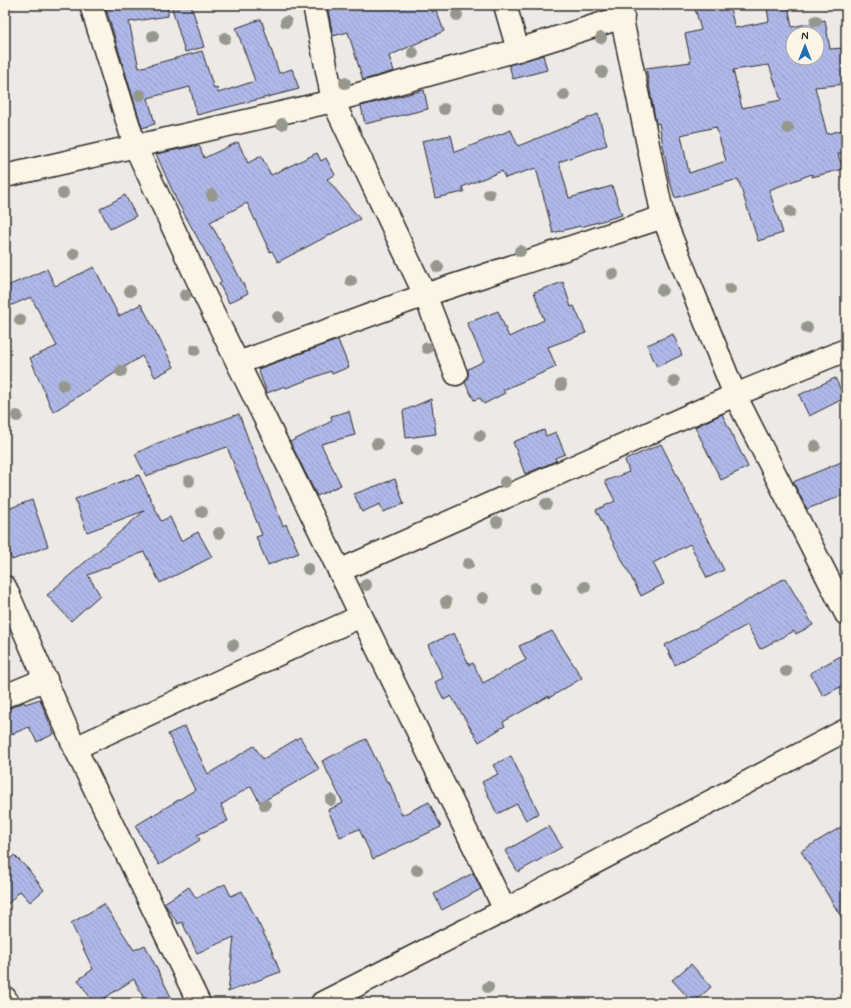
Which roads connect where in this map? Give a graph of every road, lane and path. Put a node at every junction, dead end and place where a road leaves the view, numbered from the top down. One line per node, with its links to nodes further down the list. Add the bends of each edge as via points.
1 (91, 5): 7 (street)
2 (314, 5): 6 (street)
3 (505, 5): 5 (street)
4 (621, 11): 5 (street); 9 (street)
5 (518, 50): 6 (street)
6 (333, 101): 7 (street); 10 (street)
7 (135, 146): 8 (street); 12 (street)
8 (5, 176)
9 (663, 217): 10 (street); 14 (street)
10 (425, 295): 12 (street); 13 (street)
11 (846, 350): 14 (street)
12 (238, 363): 15 (street)
13 (456, 374)
14 (735, 395): 15 (street); 17 (street)
15 (339, 571): 18 (street)
16 (5, 587): 19 (street)
17 (846, 614)
18 (361, 616): 22 (street); 23 (street)
19 (46, 679): 20 (street); 22 (street)
20 (5, 696)
21 (843, 737): 23 (street)
22 (75, 748): 26 (street)
23 (505, 910): 27 (street)
24 (5, 998): 25 (street)
25 (8, 1003)
26 (199, 1003)
27 (322, 1003)

